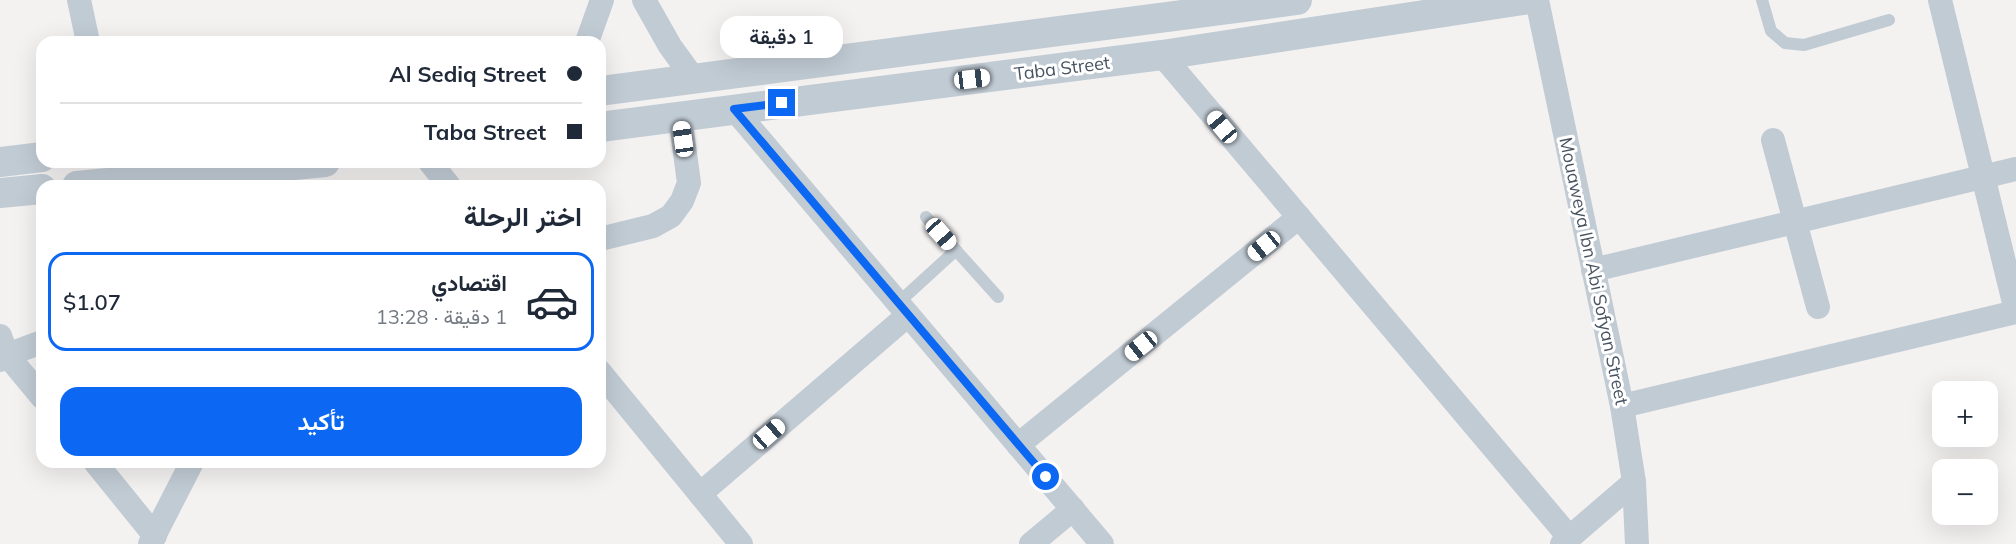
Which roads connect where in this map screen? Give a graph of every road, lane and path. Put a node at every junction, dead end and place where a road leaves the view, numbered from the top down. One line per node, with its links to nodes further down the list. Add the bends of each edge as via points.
1 (79, 0): 10 (street)
2 (602, 0): 11 (street)
3 (644, 0): 13 (street)
4 (1297, 0): 13 (street, Taba Street)
5 (1523, 0): 12 (street, Taba Street)
6 (1537, 0): 35 (street, Mouaweya Ibn Abi Sofyan Street)
7 (1762, 0): 9 (lane, via 1771,31 1785,43 1804,45)
8 (1940, 0): 25 (street)
9 (1889, 20)
10 (87, 36)
11 (589, 36)
12 (1162, 55): 15 (street, Taba Street); 30 (street)
13 (694, 79): 14 (street, Taba Street)
14 (606, 90)
15 (734, 109): 16 (street, Taba Street); 38 (street)
16 (680, 116): 17 (street, Taba Street); 33 (street, via 689,183 682,201 671,216 652,226)
17 (606, 126)
18 (1773, 140): 32 (street)
19 (36, 158): 20 (street)
20 (0, 162)
21 (278, 168): 24 (street)
22 (435, 168): 27 (street)
23 (2016, 169): 25 (street)
24 (238, 173): 26 (street)
25 (1983, 177): 32 (street); 39 (street)
26 (151, 180)
27 (444, 180)
28 (36, 190): 29 (street)
29 (0, 193)
30 (1299, 217): 45 (street); 52 (street)
31 (926, 218): 34 (lane)
32 (1795, 222): 35 (street); 37 (street)
33 (606, 238)
34 (956, 250): 36 (lane); 38 (lane)
35 (1593, 270): 44 (street, Mouaweya Ibn Abi Sofyan Street)
36 (998, 297)
37 (1818, 307)
38 (903, 309): 45 (street); 49 (street)
39 (2016, 312): 44 (street)
40 (36, 343): 41 (street)
41 (2, 350): 43 (street)
42 (606, 379): 49 (street)
43 (36, 390)
44 (1622, 406): 48 (street, Mouaweya Ibn Abi Sofyan Street)
45 (1018, 445): 50 (street)
46 (100, 468): 51 (street)
47 (189, 468): 51 (street)
48 (1634, 482): 52 (street); 56 (street, Mouaweya Ibn Abi Sofyan Street)
49 (700, 494): 53 (street)
50 (1072, 509): 54 (street); 55 (street)
51 (156, 541)
52 (1566, 541)
53 (741, 544)
54 (1031, 544)
55 (1102, 544)
56 (1637, 544)

